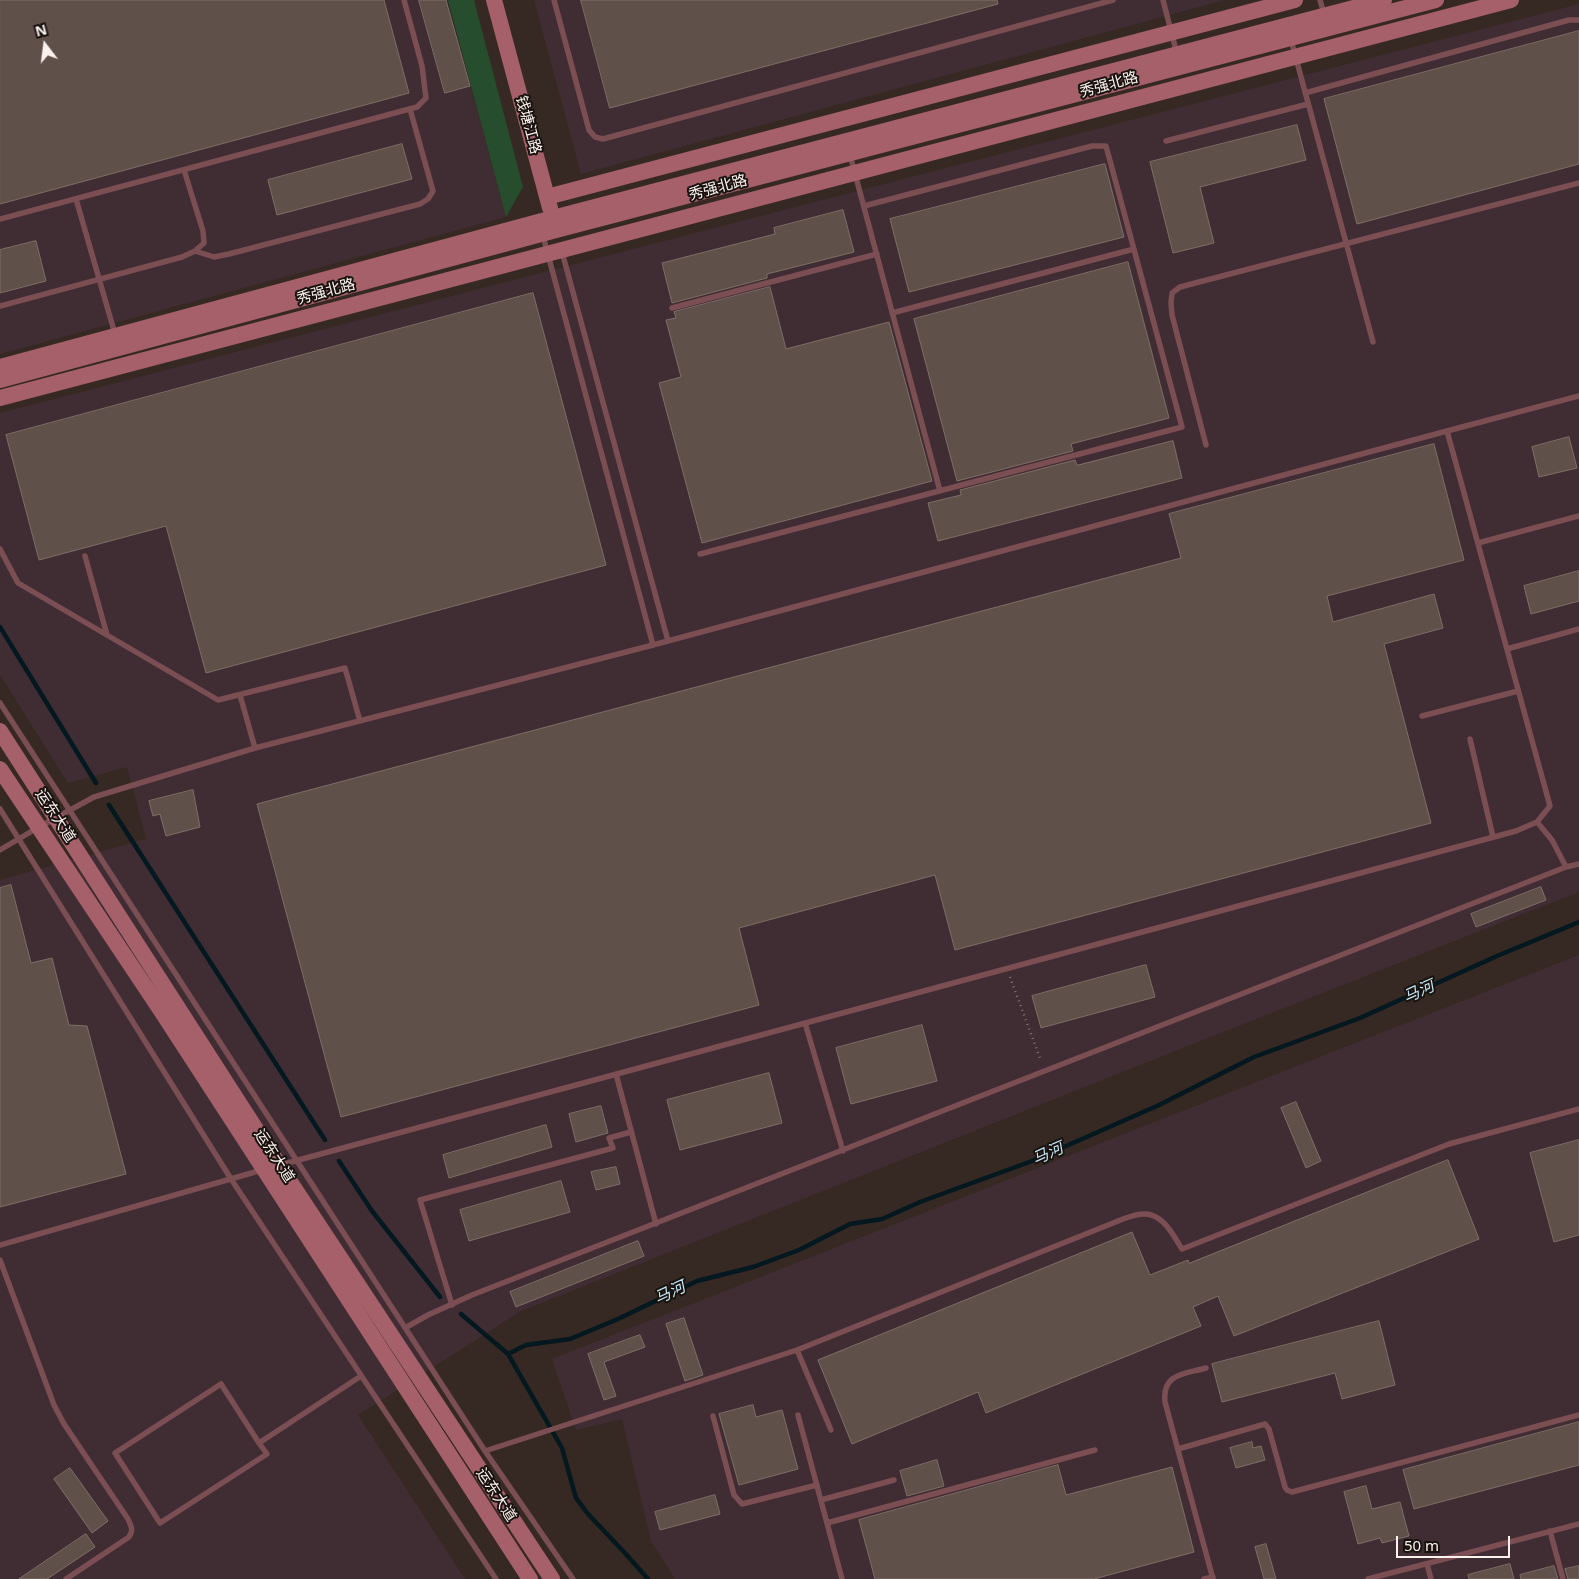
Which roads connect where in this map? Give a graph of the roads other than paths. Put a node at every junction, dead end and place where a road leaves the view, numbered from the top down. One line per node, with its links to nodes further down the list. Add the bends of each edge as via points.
1 (404, 0): 18 (lane, via 426,82 426,98)
2 (494, 0): 24 (street, 钱塘江路)
3 (554, 0): 4 (lane, via 589,130 594,137 603,139)
4 (1114, 0)
5 (1163, 0): 12 (lane)
6 (1295, 0): 12 (street)
7 (1384, 0): 10 (street, 秀强北路)
8 (1436, 0): 10 (street, 秀强北路)
9 (1511, 0): 15 (street)
10 (1324, 15): 13 (street, 秀强北路)
11 (1579, 20): 16 (lane, via 1569,20)
12 (1172, 32): 14 (lane); 24 (street)
13 (1289, 32): 14 (street, 秀强北路); 15 (lane); 20 (street, 秀强北路)
14 (1178, 54): 20 (street, 秀强北路)
15 (1296, 57): 16 (lane); 22 (street)
16 (1305, 92): 17 (lane)
17 (1308, 104): 19 (lane); 29 (lane)
18 (410, 109): 21 (lane); 31 (lane, via 433,191 428,199 420,204 229,254 214,257)
19 (1166, 141)
20 (848, 147): 22 (lane); 28 (street, 秀强北路)
21 (184, 170): 25 (lane); 31 (lane, via 204,232 204,243)
22 (855, 173): 26 (lane); 32 (street)
23 (1579, 183): 29 (lane)
24 (547, 197): 28 (street, 钱塘江路)
25 (76, 199): 27 (lane); 34 (lane)
26 (864, 206): 30 (lane, via 1092,146 1106,146); 33 (lane)
27 (0, 219)
28 (548, 226): 32 (street, 钱塘江路); 38 (street, 秀强北路)
29 (1346, 244): 39 (lane); 45 (lane, via 1180,287 1172,293 1172,315)
30 (1134, 249): 37 (lane); 46 (lane, via 1182,427)
31 (195, 251): 34 (lane)
32 (554, 252): 43 (street); 54 (lane); 55 (lane)
33 (877, 254): 36 (lane); 37 (lane)
34 (100, 280): 35 (lane); 38 (lane)
35 (0, 306)
36 (672, 308)
37 (892, 313): 46 (lane)
38 (117, 342): 40 (street, 秀强北路); 41 (street, 秀强北路)
39 (1372, 342)
40 (0, 367)
41 (0, 380)
42 (1579, 396): 44 (lane)
43 (0, 398)
44 (1447, 431): 48 (lane); 54 (lane)
45 (1206, 446)
46 (940, 491): 50 (lane)
47 (1579, 516): 48 (lane)
48 (1478, 543): 56 (lane)
49 (0, 549): 53 (lane, via 18,583)
50 (700, 554)
51 (85, 556): 53 (lane)
52 (1579, 629): 56 (lane)
53 (107, 635): 58 (lane, via 218,700)
54 (668, 640): 55 (lane)
55 (653, 644): 61 (lane)
56 (1507, 649): 57 (lane)
57 (1518, 691): 60 (lane); 68 (lane, via 1550,806)
58 (240, 695): 61 (lane, via 345,668); 64 (lane)
59 (0, 703): 67 (lane)
60 (1422, 716)
61 (360, 721): 64 (lane)
62 (0, 731): 67 (street, 运东大道)
63 (1470, 739): 70 (lane)
64 (255, 748): 67 (lane, via 94,797)
65 (0, 769): 69 (street, 运东大道)
66 (0, 809): 71 (lane)
67 (62, 814): 69 (lane); 80 (lane); 81 (street, 运东大道)
68 (1538, 822): 70 (lane); 74 (lane)
69 (38, 827): 71 (lane); 81 (street, 运东大道)
70 (1493, 837): 75 (lane)
71 (19, 838): 72 (lane); 82 (lane)
72 (0, 850)
73 (1579, 864): 74 (lane)
74 (1566, 867): 79 (lane)
75 (805, 1023): 76 (lane); 79 (lane)
76 (616, 1074): 78 (lane); 80 (lane)
77 (1579, 1109): 88 (lane, via 1449,1144 1182,1249 1168,1227 1157,1218 1144,1214 1124,1219)
78 (631, 1132): 83 (lane); 86 (lane, via 610,1138 613,1148 420,1200)
79 (843, 1151): 83 (lane)
80 (297, 1160): 81 (lane); 87 (lane)
81 (272, 1167): 82 (lane); 109 (street, 运东大道); 110 (street, 运东大道)
82 (231, 1178): 84 (lane); 90 (lane)
83 (656, 1224): 86 (lane)
84 (0, 1245)
85 (0, 1260): 107 (lane, via 54,1405 132,1527 129,1537)
86 (452, 1305): 87 (lane)
87 (405, 1328): 98 (lane)
88 (797, 1350): 94 (lane); 98 (lane)
89 (1206, 1368): 96 (lane, via 1173,1377 1164,1391)
90 (361, 1376): 95 (lane); 108 (lane)
91 (798, 1415): 100 (lane)
92 (1579, 1415): 96 (lane, via 1292,1492 1285,1487 1269,1428 1265,1424)
93 (713, 1416): 100 (lane, via 734,1495 742,1504)
94 (831, 1430)
95 (259, 1443): 95 (lane, via 221,1384 115,1453 160,1523 267,1454)
96 (1178, 1449): 106 (lane)
97 (1095, 1450): 102 (lane)
98 (485, 1451): 111 (lane)
99 (894, 1480): 101 (lane)
100 (817, 1485): 101 (lane)
101 (821, 1500): 102 (lane)
102 (827, 1523): 112 (lane)
103 (1579, 1524): 104 (lane)
104 (1550, 1532): 105 (lane); 116 (lane)
105 (1427, 1564): 114 (lane); 115 (lane)
106 (1213, 1578): 113 (lane)
107 (66, 1579)
108 (496, 1579)
109 (530, 1579)
110 (552, 1579)
111 (573, 1579)
112 (842, 1579)
113 (1204, 1579)
114 (1368, 1579)
115 (1431, 1579)
116 (1563, 1579)

